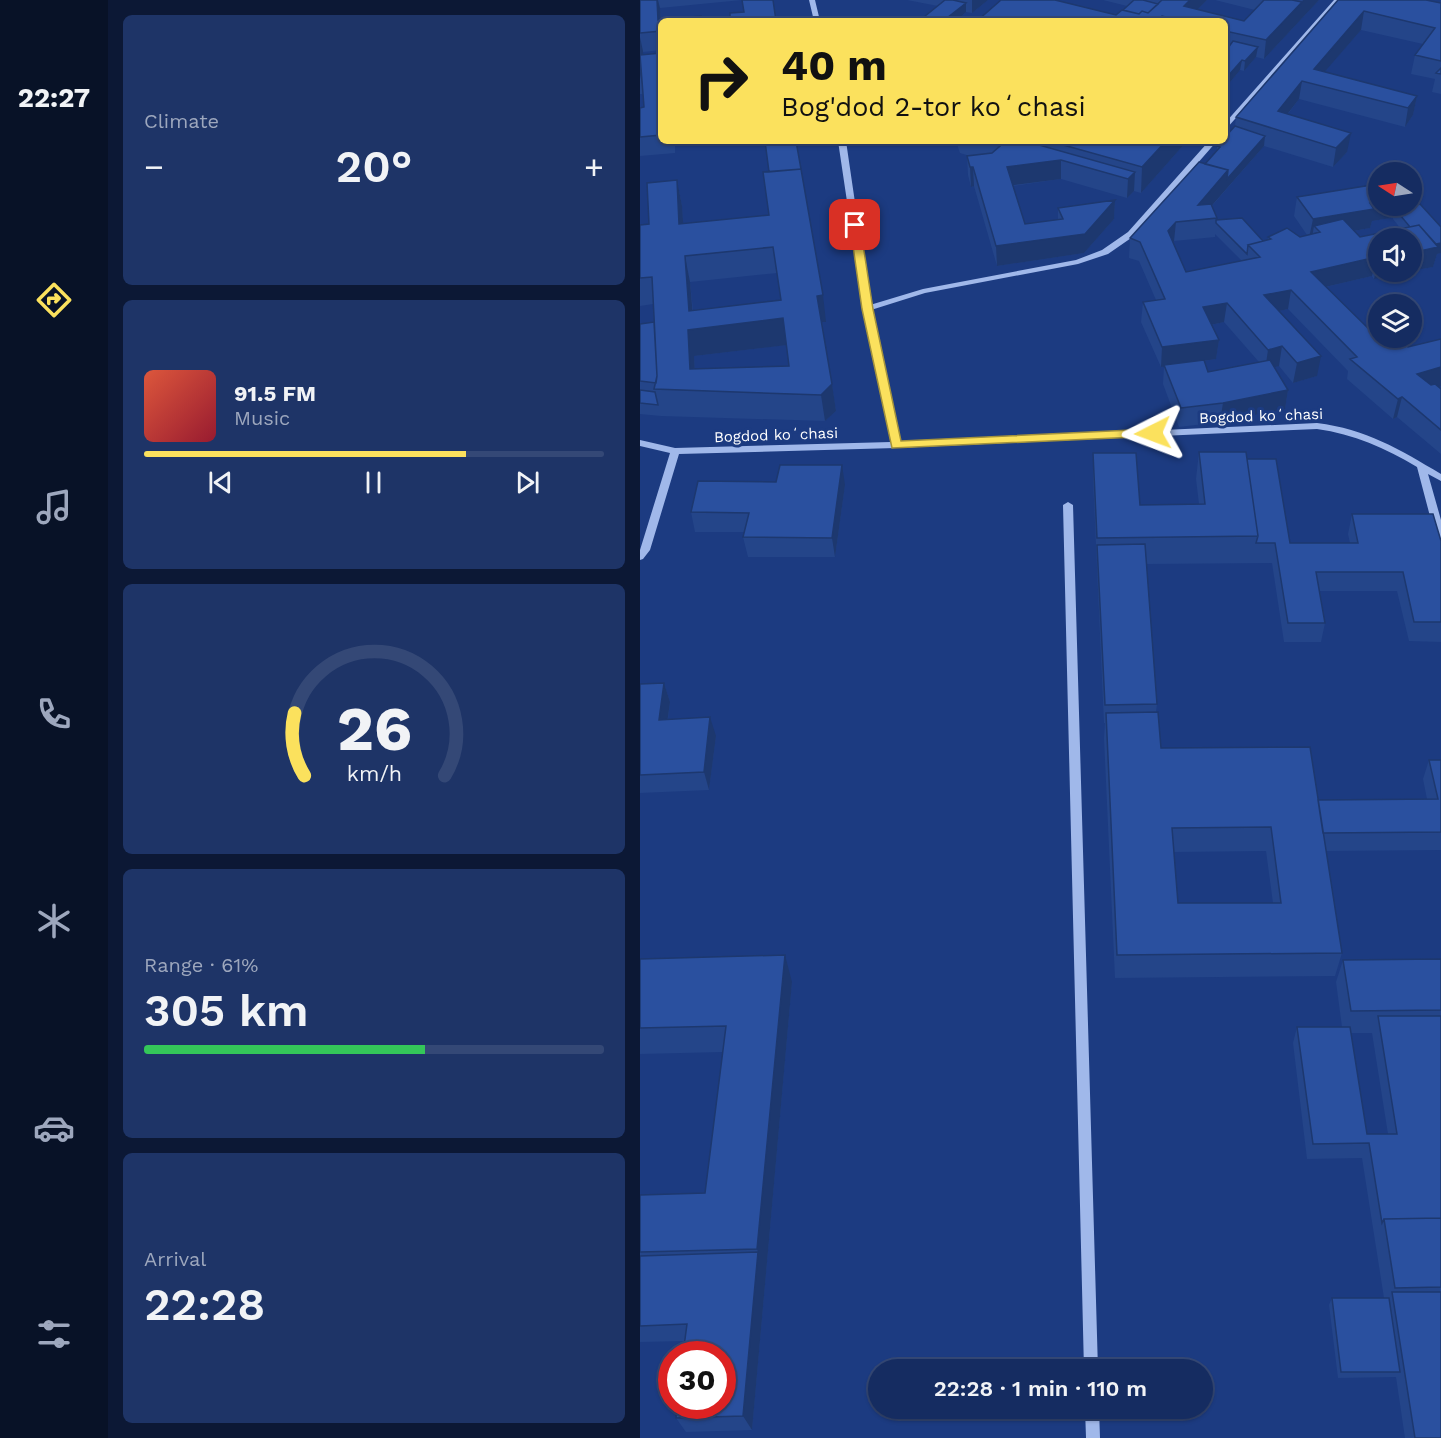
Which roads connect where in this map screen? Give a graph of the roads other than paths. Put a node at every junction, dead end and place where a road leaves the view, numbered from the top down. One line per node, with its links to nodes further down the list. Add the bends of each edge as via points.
1 (812, 0): 3 (street)
2 (1337, 0): 4 (street)
3 (816, 18)
4 (1228, 124)
5 (842, 144): 7 (street)
6 (1210, 144): 7 (street, via 1131,234 1105,252 1078,262 923,291)
7 (867, 309): 9 (street)
8 (640, 443): 10 (street, Bogdod koʻchasi)
9 (896, 445): 10 (street, Bogdod koʻchasi); 11 (street, Bogdod koʻchasi, via 1317,426 1340,428 1378,440)
10 (675, 451): 15 (street)
11 (1421, 466): 12 (street, Bogdod koʻchasi); 14 (street)
12 (1441, 478)
13 (1068, 505): 16 (street)
14 (1441, 539)
15 (640, 557)
16 (1091, 1359)
17 (1092, 1419): 18 (street)
18 (1093, 1438)

